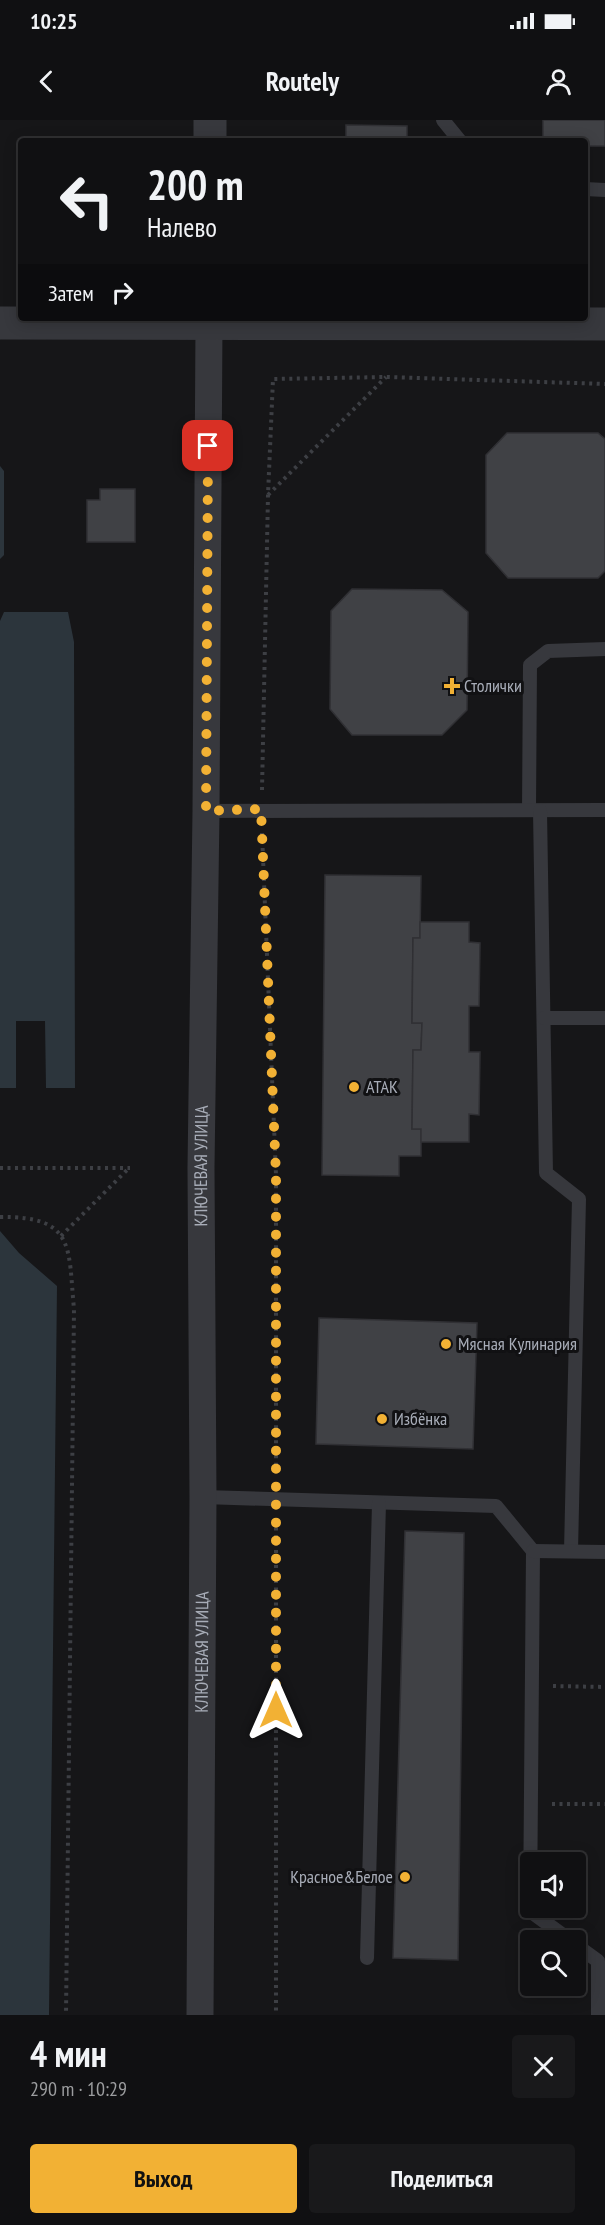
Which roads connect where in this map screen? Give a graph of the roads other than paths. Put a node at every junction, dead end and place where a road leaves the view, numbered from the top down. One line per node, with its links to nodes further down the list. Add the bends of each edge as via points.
1 (210, 120): 3 (street)
2 (443, 120): 4 (lane)
3 (210, 138)
4 (458, 138)
5 (588, 189): 6 (lane)
6 (605, 190)
7 (209, 321): 8 (street); 9 (street); 13 (street, КЛЮЧЕВАЯ УЛИЦА)
8 (0, 323)
9 (605, 324)
10 (605, 649): 11 (lane, via 548,651 530,665)
11 (535, 810): 12 (lane); 13 (lane); 14 (lane)
12 (605, 810)
13 (206, 811): 16 (street, КЛЮЧЕВАЯ УЛИЦА, via 201,1168)
14 (544, 1018): 15 (lane); 19 (lane, via 546,1173 579,1199)
15 (605, 1018)
16 (203, 1497): 17 (lane); 25 (street, КЛЮЧЕВАЯ УЛИЦА)
17 (379, 1503): 18 (lane, via 496,1506); 23 (lane)
18 (533, 1551): 19 (lane); 21 (lane, via 530,1911)
19 (571, 1551): 20 (lane)
20 (605, 1552)
21 (556, 1930)
22 (586, 1951): 24 (lane)
23 (367, 1958)
24 (601, 1960): 26 (lane)
25 (200, 2015)
26 (598, 2015)

